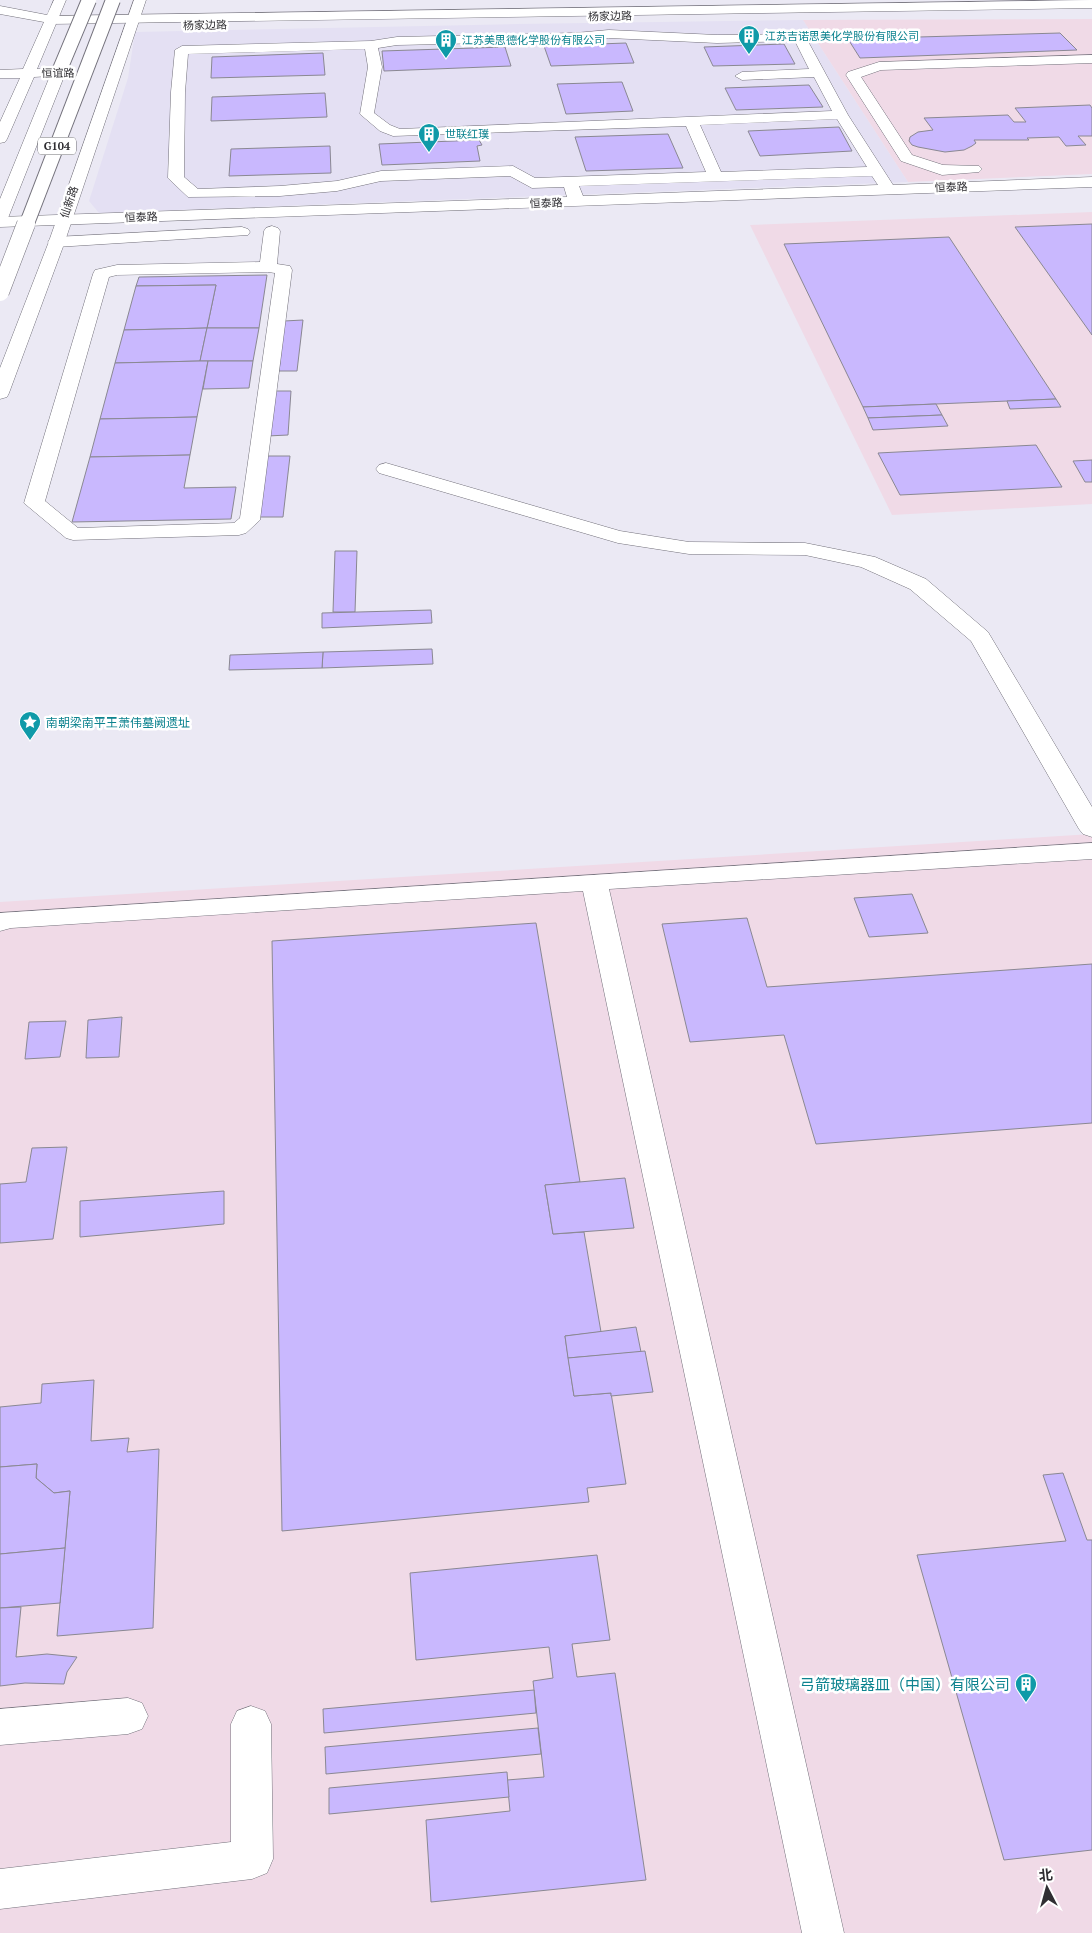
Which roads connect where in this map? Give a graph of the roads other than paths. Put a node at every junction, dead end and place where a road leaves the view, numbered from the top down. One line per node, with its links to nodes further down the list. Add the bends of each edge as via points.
1 (113, 0): 43 (street, G104, bridge)
2 (355, 0): 11 (street)
3 (42, 1): 4 (street, 杨家边路)
4 (71, 3): 10 (street, 杨家边路); 12 (street); 38 (street, bridge, via 58,74)
5 (1092, 4): 6 (street, 杨家边路)
6 (514, 6): 11 (street, 杨家边路)
7 (0, 10): 12 (street, 杨家边路)
8 (1092, 11): 9 (street, 杨家边路)
9 (785, 12): 13 (street, 杨家边路); 15 (street)
10 (134, 15): 11 (street, 杨家边路); 12 (street, 杨家边路); 13 (street, 杨家边路, via 160,26); 21 (street, 仙新路)
11 (355, 15)
12 (51, 20): 26 (street)
13 (437, 20): 18 (street)
14 (766, 31): 15 (street)
15 (796, 33): 18 (street, via 717,39 609,34); 22 (street)
16 (334, 38): 17 (street)
17 (397, 41): 18 (street); 19 (street)
18 (442, 41)
19 (370, 45): 29 (street, via 375,67 367,114 385,128 398,133); 34 (street, via 182,50 176,178 194,194 328,187 380,176 513,171 532,184)
20 (1086, 59): 23 (street); 31 (street, via 879,66 853,75 906,158 942,170)
21 (115, 72): 26 (street, 恒谊路); 39 (street, 仙新路)
22 (818, 73): 25 (street); 28 (street)
23 (1092, 73)
24 (0, 74): 26 (street, 恒谊路)
25 (742, 76)
26 (27, 79): 27 (street, 恒谊路); 30 (street)
27 (0, 84)
28 (841, 115): 29 (street); 32 (street)
29 (691, 121): 33 (street)
30 (0, 139)
31 (992, 168)
32 (876, 171): 33 (street); 36 (street)
33 (716, 177): 34 (street)
34 (570, 182): 37 (street)
35 (1092, 182): 36 (street, 恒泰路)
36 (889, 190): 37 (street, 恒泰路)
37 (577, 202): 39 (street, 恒泰路)
38 (0, 218)
39 (62, 220): 40 (street, 恒泰路); 41 (street, 仙新路)
40 (0, 222)
41 (56, 242): 42 (street, 恒泰路, via 281,231); 44 (street, 仙新路)
42 (268, 267): 42 (street, via 284,270 250,520 239,529 73,534 34,504 101,274 117,270)
43 (0, 292)
44 (0, 393)
45 (386, 468): 46 (street, via 618,536 689,548 805,549 866,562 918,584 980,637)
46 (1092, 829)
47 (1092, 851): 48 (street)
48 (594, 882): 49 (street, via 6,920); 54 (street)
49 (0, 923)
50 (128, 1716): 52 (street)
51 (250, 1724): 53 (street, via 252,1860)
52 (0, 1727)
53 (0, 1889)
54 (822, 1933)

